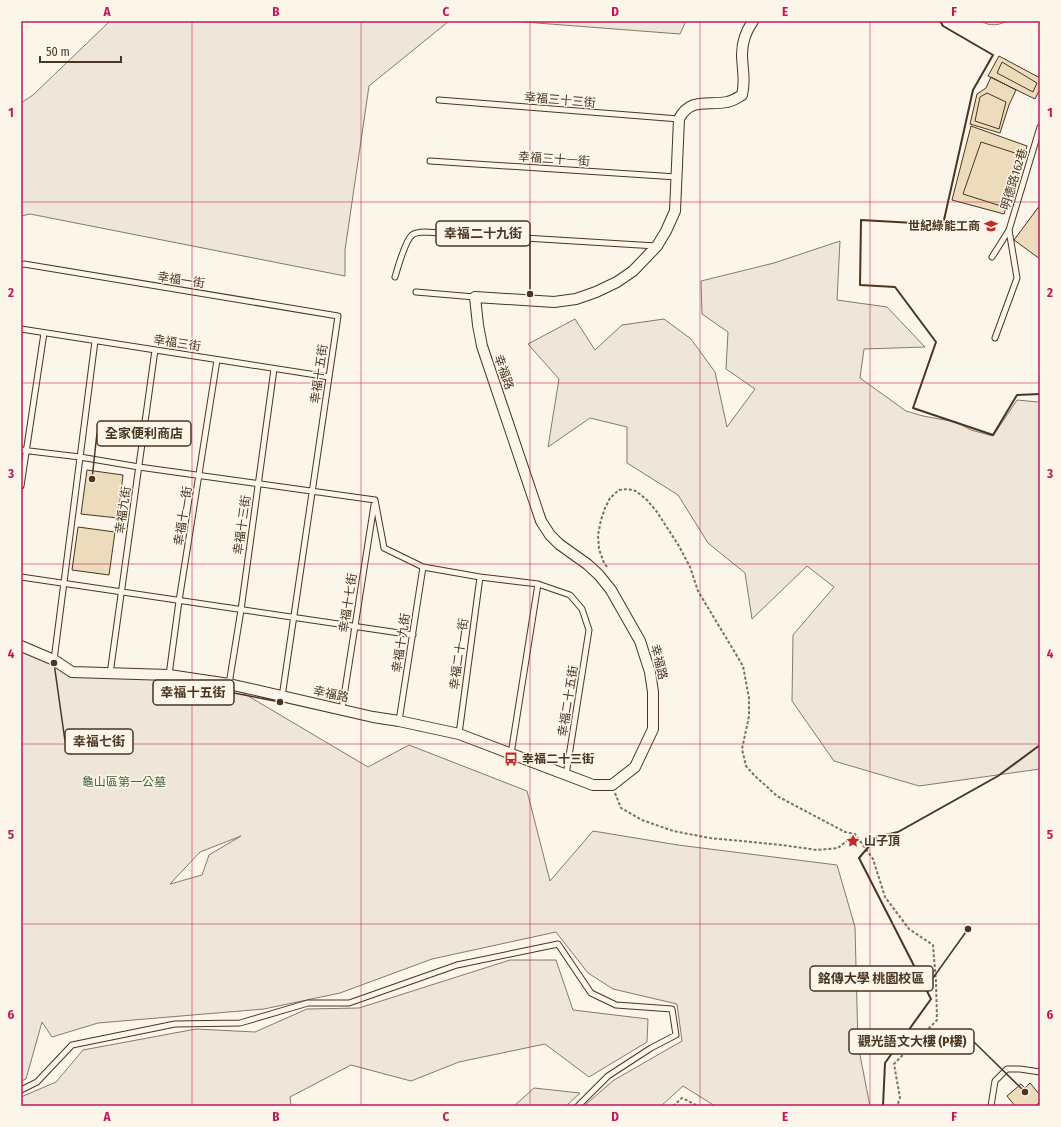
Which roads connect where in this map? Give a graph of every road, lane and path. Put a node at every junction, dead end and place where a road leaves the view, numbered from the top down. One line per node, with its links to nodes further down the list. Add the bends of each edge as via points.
1 (753, 21): 3 (street, via 744,37 742,55 745,78 742,95 727,102 688,107)
2 (439, 100): 3 (lane, 幸福三十三街)
3 (679, 119): 6 (street)
4 (1040, 127): 7 (lane, 明德路162巷)
5 (430, 161): 6 (lane, 幸福三十一街)
6 (677, 178): 8 (street, via 675,211)
7 (1009, 230): 9 (lane, 明德路162巷); 17 (lane, via 1016,278)
8 (657, 246): 11 (lane, via 417,232 407,241); 13 (street, via 633,271 617,282 576,299 554,302)
9 (992, 257)
10 (21, 265): 14 (lane, 幸福一街)
11 (394, 277)
12 (416, 292): 13 (lane)
13 (475, 297): 54 (street, 幸福路, via 482,346 541,521 559,544 587,564 611,590 640,641 650,672 653,692 652,729 636,767)
14 (338, 316): 22 (lane, 幸福十五街)
15 (21, 329): 16 (lane, 幸福三街)
16 (44, 333): 18 (lane, 幸福三街); 23 (lane)
17 (995, 338)
18 (95, 341): 19 (lane, 幸福三街); 24 (lane)
19 (155, 350): 20 (lane, 幸福三街); 25 (lane, 幸福九街)
20 (217, 360): 21 (lane, 幸福三街); 26 (lane, 幸福十一街)
21 (274, 368): 22 (lane, 幸福三街); 27 (lane, 幸福十三街)
22 (329, 377): 29 (lane, 幸福十五街)
23 (24, 451): 24 (lane); 28 (lane)
24 (80, 458): 25 (lane); 35 (lane)
25 (139, 467): 26 (lane); 37 (lane, 幸福九街)
26 (199, 476): 27 (lane); 38 (lane, 幸福十一街)
27 (258, 484): 29 (lane); 39 (lane, 幸福十三街)
28 (21, 486)
29 (312, 492): 30 (lane); 40 (lane, 幸福十五街)
30 (374, 500): 31 (lane, via 384,548); 41 (lane, 幸福十七街)
31 (423, 568): 34 (lane); 42 (lane, 幸福十九街)
32 (607, 568): 55 (path, via 598,535 605,508 610,498 619,490 636,491 657,512 679,546 698,591 743,666 749,698 749,716 742,749 746,766 777,796 845,832)
33 (21, 577): 35 (lane)
34 (480, 577): 36 (lane); 51 (lane, 幸福二十一街)
35 (64, 584): 37 (lane); 44 (lane)
36 (538, 584): 52 (lane); 53 (lane, 幸福二十五街, via 570,595 582,609 589,630)
37 (122, 592): 38 (lane); 45 (lane, 幸福九街)
38 (179, 600): 39 (lane); 46 (lane, 幸福十一街)
39 (241, 610): 40 (lane); 47 (lane, 幸福十三街)
40 (293, 617): 41 (lane); 48 (lane, 幸福十五街)
41 (355, 627): 42 (lane); 49 (lane, 幸福十七街)
42 (412, 635): 50 (lane, 幸福十九街)
43 (21, 646): 44 (street, 幸福路)
44 (54, 660): 45 (street, 幸福路, via 72,672)
45 (110, 674): 46 (street, 幸福路)
46 (169, 675): 47 (street, 幸福路)
47 (229, 684): 48 (street, 幸福路)
48 (282, 696): 49 (street, 幸福路)
49 (342, 709): 50 (street, 幸福路)
50 (399, 721): 51 (street, 幸福路)
51 (459, 734): 52 (street, 幸福路)
52 (512, 754): 53 (street, 幸福路)
53 (566, 775): 54 (street, 幸福路, via 593,786)
54 (612, 785): 55 (path, via 621,808 642,820 673,831 710,838 817,850 838,848)
55 (855, 834): 61 (path, via 873,859 885,897 909,929 934,945 937,1020 894,1064 900,1098)
56 (1040, 1072): 62 (lane, via 1007,1069 995,1081)
57 (21, 1090): 58 (lane, via 37,1082 72,1045 174,1024 240,1023 308,1003 349,1003 457,965 558,944 591,993 616,1005 672,1009 676,1035 608,1076)
58 (578, 1106)
59 (673, 1106): 60 (path, via 682,1098)
60 (698, 1106)
61 (897, 1106)
62 (991, 1106)

